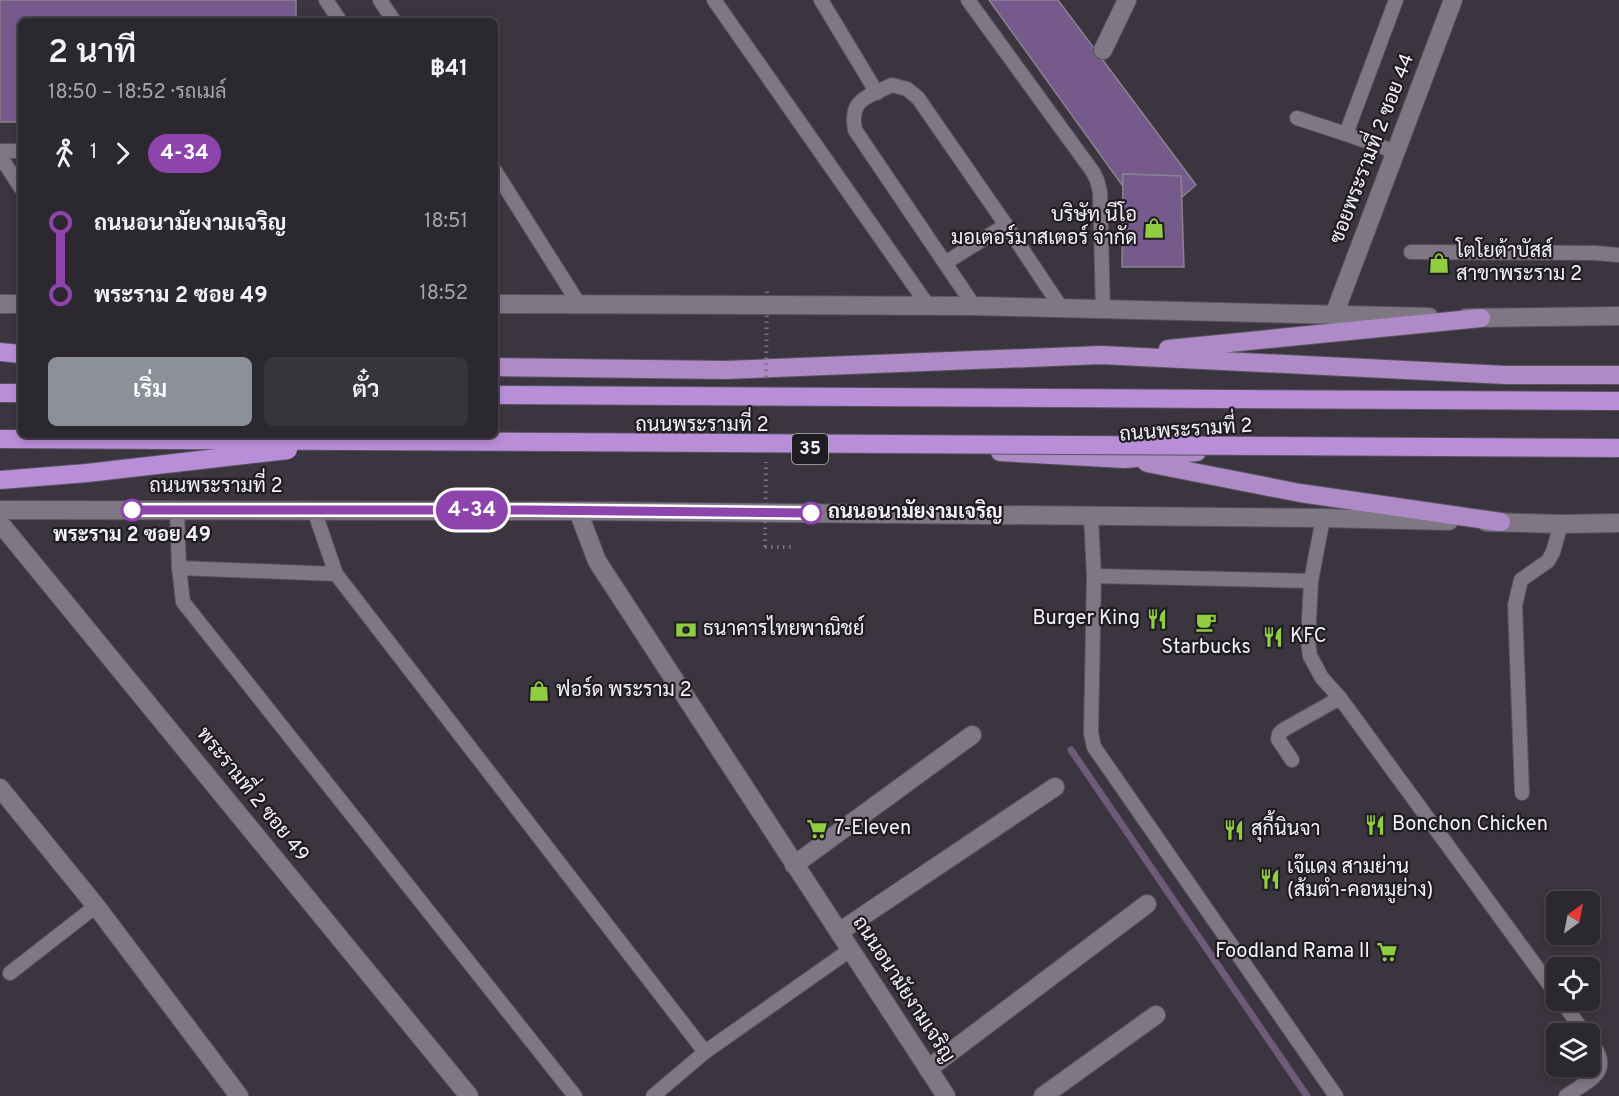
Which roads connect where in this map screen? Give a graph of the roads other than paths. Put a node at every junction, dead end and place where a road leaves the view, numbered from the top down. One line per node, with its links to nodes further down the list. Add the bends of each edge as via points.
1 (326, 0): 9 (lane)
2 (380, 0): 10 (lane)
3 (714, 0): 30 (lane)
4 (821, 0): 12 (lane)
5 (968, 0): 32 (lane, via 1097,180)
6 (1127, 0): 11 (street)
7 (1396, 0): 14 (lane)
8 (1453, 0): 17 (street, ซอยพระรามที่ 2 ซอย 44)
9 (335, 18)
10 (392, 18)
11 (1103, 50)
12 (877, 93): 21 (lane, via 892,85 918,98); 24 (lane, via 859,102 852,116 855,130)
13 (1297, 118): 14 (lane)
14 (1346, 134): 17 (lane)
15 (0, 151): 16 (lane)
16 (18, 152)
17 (1396, 152): 33 (street, ซอยพระรามที่ 2 ซอย 44)
18 (0, 156): 20 (lane)
19 (498, 176): 28 (lane)
20 (18, 183)
21 (1006, 225): 24 (lane); 31 (lane)
22 (1411, 252): 23 (lane)
23 (1619, 255)
24 (945, 263): 29 (lane)
25 (0, 304): 26 (street)
26 (18, 304)
27 (498, 304): 28 (street)
28 (579, 304): 30 (street)
29 (974, 306): 30 (street); 31 (street)
30 (929, 307)
31 (1062, 309): 32 (street)
32 (1103, 310): 33 (street)
33 (1334, 315): 35 (street)
34 (1619, 316): 35 (street)
35 (1481, 318): 38 (highway)
36 (0, 352): 37 (highway)
37 (18, 354)
38 (1101, 355): 41 (highway, via 725,369); 42 (highway, via 1506,375)
39 (0, 360): 40 (highway)
40 (18, 361)
41 (498, 367)
42 (1619, 375)
43 (0, 393): 44 (highway)
44 (18, 393)
45 (498, 395): 46 (highway, bridge)
46 (1619, 401)
47 (0, 439): 48 (highway, bridge)
48 (370, 441): 50 (highway, bridge); 52 (highway, bridge)
49 (0, 447): 51 (highway, ถนนพระรามที่ 2 / 35, via 923,448)
50 (1619, 448): 51 (highway, ถนนพระรามที่ 2 / 35, via 1244,448)
51 (1125, 459): 59 (highway, via 1300,493)
52 (0, 480)
53 (0, 510): 54 (street, ถนนพระรามที่ 2)
54 (177, 510): 55 (street, ถนนพระรามที่ 2); 63 (lane)
55 (314, 510): 56 (street, ถนนพระรามที่ 2); 64 (lane)
56 (578, 511): 57 (street, ถนนพระรามที่ 2); 73 (street, ถนนอนามัยงามเจริญ, via 597,561)
57 (1091, 516): 58 (street, ถนนพระรามที่ 2); 65 (lane)
58 (1323, 518): 59 (street, ถนนพระรามที่ 2); 66 (lane)
59 (1501, 522): 62 (street, ถนนพระรามที่ 2)
60 (0, 523): 85 (street, พระรามที่ 2 ซอย 49)
61 (1619, 523): 62 (street, ถนนพระรามที่ 2)
62 (1561, 524): 72 (lane, via 1548,561 1521,580 1515,605)
63 (179, 568): 64 (lane); 86 (lane, via 183,602)
64 (336, 574): 81 (lane)
65 (1094, 576): 66 (lane); 90 (lane, via 1094,747)
66 (1311, 581): 67 (lane, via 1310,656 1322,678)
67 (1340, 698): 69 (lane, via 1279,734 1278,739); 79 (lane)
68 (972, 735): 73 (street)
69 (1292, 760)
70 (1055, 787): 76 (street)
71 (0, 788): 75 (street)
72 (1522, 793)
73 (794, 865): 76 (street, ถนนอนามัยงามเจริญ)
74 (1147, 904): 82 (street)
75 (96, 906): 78 (lane); 84 (street)
76 (839, 932): 77 (street, ถนนอนามัยงามเจริญ)
77 (850, 950): 81 (lane); 82 (street, ถนนอนามัยงามเจริญ)
78 (10, 973)
79 (1546, 979)
80 (1156, 1016): 89 (street)
81 (705, 1052): 87 (lane)
82 (928, 1069): 88 (street, ถนนอนามัยงามเจริญ)
83 (1593, 1077): 91 (lane)
84 (239, 1096)
85 (469, 1096)
86 (574, 1096)
87 (653, 1096)
88 (946, 1096)
89 (1043, 1096)
90 (1336, 1096)
91 (1566, 1096)

